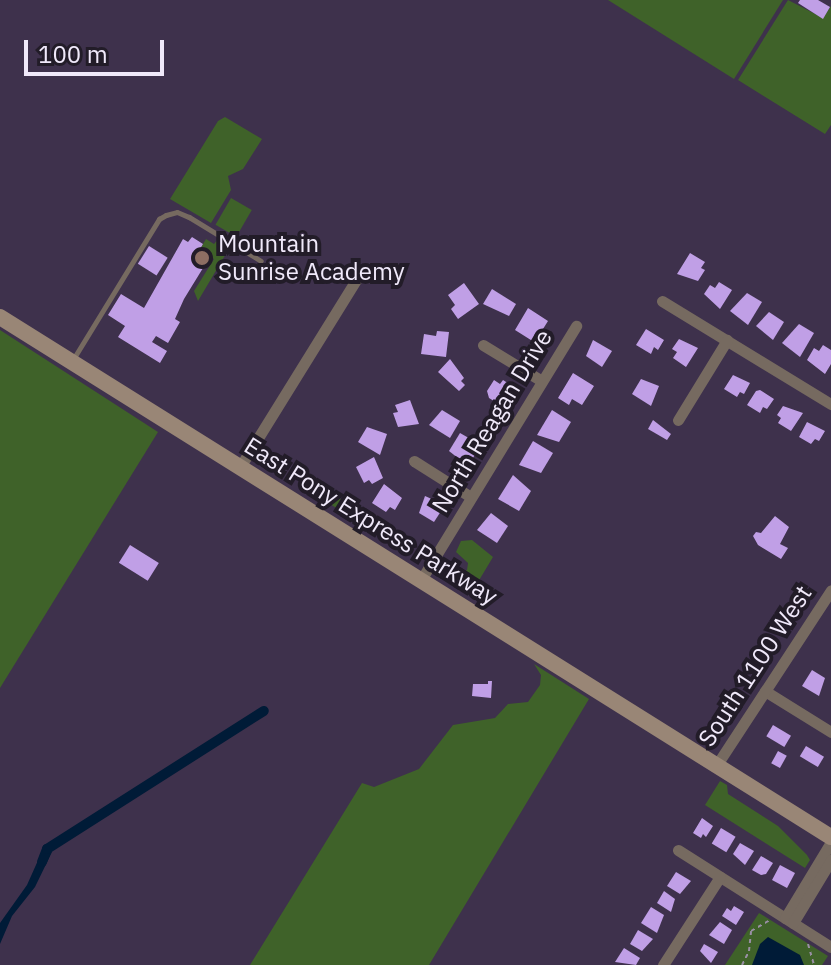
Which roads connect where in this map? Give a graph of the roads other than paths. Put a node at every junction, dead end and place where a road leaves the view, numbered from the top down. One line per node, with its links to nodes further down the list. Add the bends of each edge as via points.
1 (261, 261): 8 (lane, via 189,217 166,215)
2 (362, 270): 13 (street)
3 (662, 301): 6 (street)
4 (0, 317): 8 (street, East Pony Express Parkway)
5 (576, 326): 9 (street, North Reagan Drive)
6 (727, 340): 10 (street); 11 (street)
7 (483, 345): 9 (street)
8 (71, 362): 13 (street, East Pony Express Parkway)
9 (542, 381): 14 (street, North Reagan Drive)
10 (831, 404)
11 (678, 420)
12 (414, 461): 14 (street)
13 (240, 467): 15 (street, East Pony Express Parkway)
14 (471, 497): 15 (street, North Reagan Drive)
15 (421, 580): 19 (street, East Pony Express Parkway)
16 (831, 590): 17 (street, South 1100 West)
17 (765, 691): 18 (street); 19 (street, South 1100 West)
18 (831, 732)
19 (716, 766): 20 (street, East Pony Express Parkway)
20 (831, 839): 24 (street)
21 (678, 850): 23 (street)
22 (831, 860): 24 (street)
23 (720, 877): 24 (street); 26 (street)
24 (789, 921): 25 (street)
25 (831, 947)
26 (663, 965)

